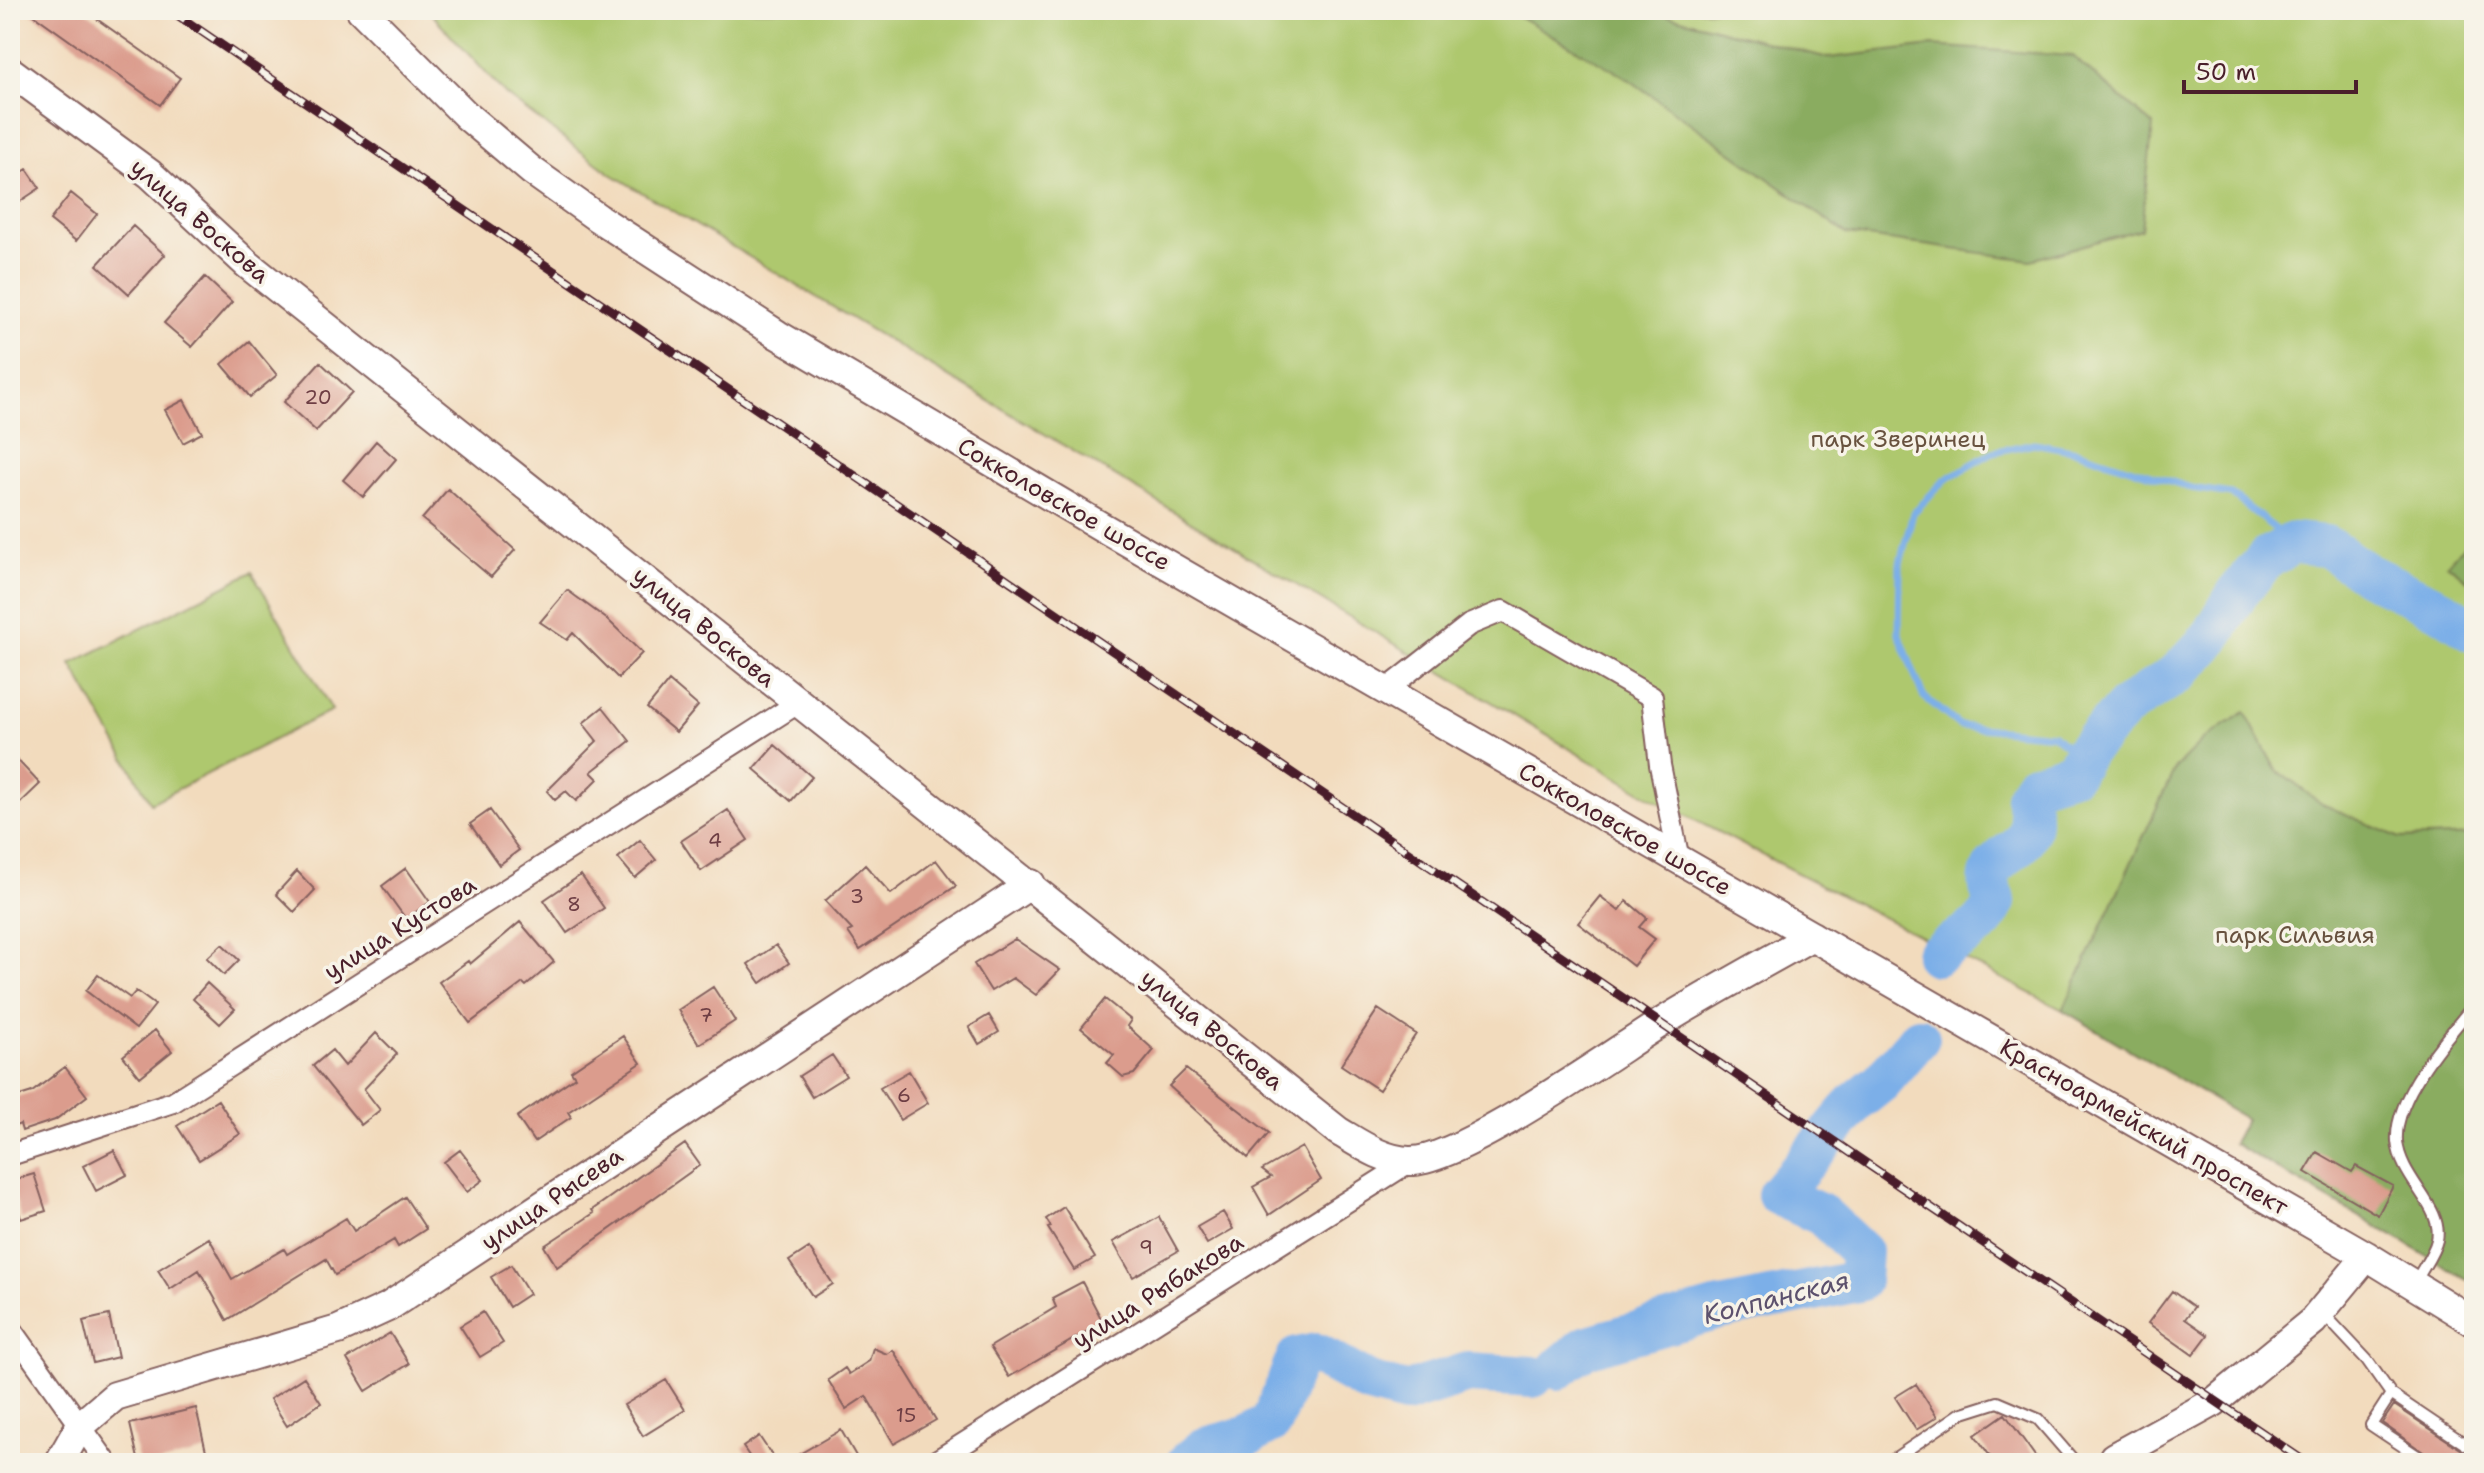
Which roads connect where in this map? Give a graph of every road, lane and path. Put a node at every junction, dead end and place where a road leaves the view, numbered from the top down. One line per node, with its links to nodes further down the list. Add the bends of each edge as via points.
1 (361, 10): 3 (main road, Сокколовское шоссе, via 467,116 598,218 778,335)
2 (10, 71): 4 (main road, улица Воскова, via 150,174 247,264)
3 (1386, 690): 5 (main road, Сокколовское шоссе); 5 (street, via 1469,625 1503,611 1566,646 1652,697)
4 (798, 703): 6 (main road, улица Воскова); 10 (street, улица Кустова, via 173,1102)
5 (1679, 860): 7 (main road, Сокколовское шоссе)
6 (1031, 884): 9 (main road, улица Воскова, via 1338,1131); 19 (main road, улица Рысева, via 388,1307 338,1330 115,1396)
7 (1812, 936): 11 (main road, via 1480,1135 1449,1151); 13 (main road, Красноармейский проспект)
8 (2474, 1005): 14 (lane, via 2437,1048 2399,1118 2397,1142 2408,1178 2437,1223 2437,1242)
9 (1377, 1154): 11 (main road, улица Воскова); 12 (street)
10 (10, 1155)
11 (1411, 1161): 12 (street, улица Рыбакова)
12 (1373, 1184): 24 (street, улица Рыбакова)
13 (2367, 1256): 14 (main road, Красноармейский проспект); 15 (main road)
14 (2414, 1285): 16 (main road, Красноармейский проспект)
15 (2322, 1312): 18 (lane); 21 (main road, via 2214,1402)
16 (2474, 1322)
17 (10, 1327): 19 (street)
18 (2391, 1394): 20 (lane); 27 (lane, via 2371,1425)
19 (80, 1426): 22 (main road, улица Рысева); 23 (street)
20 (2474, 1450)
21 (2110, 1461)
22 (59, 1463)
23 (107, 1463)
24 (933, 1463)
25 (1888, 1463): 26 (lane, via 1960,1414 1998,1402 2038,1419)
26 (2076, 1463)
27 (2428, 1463)

